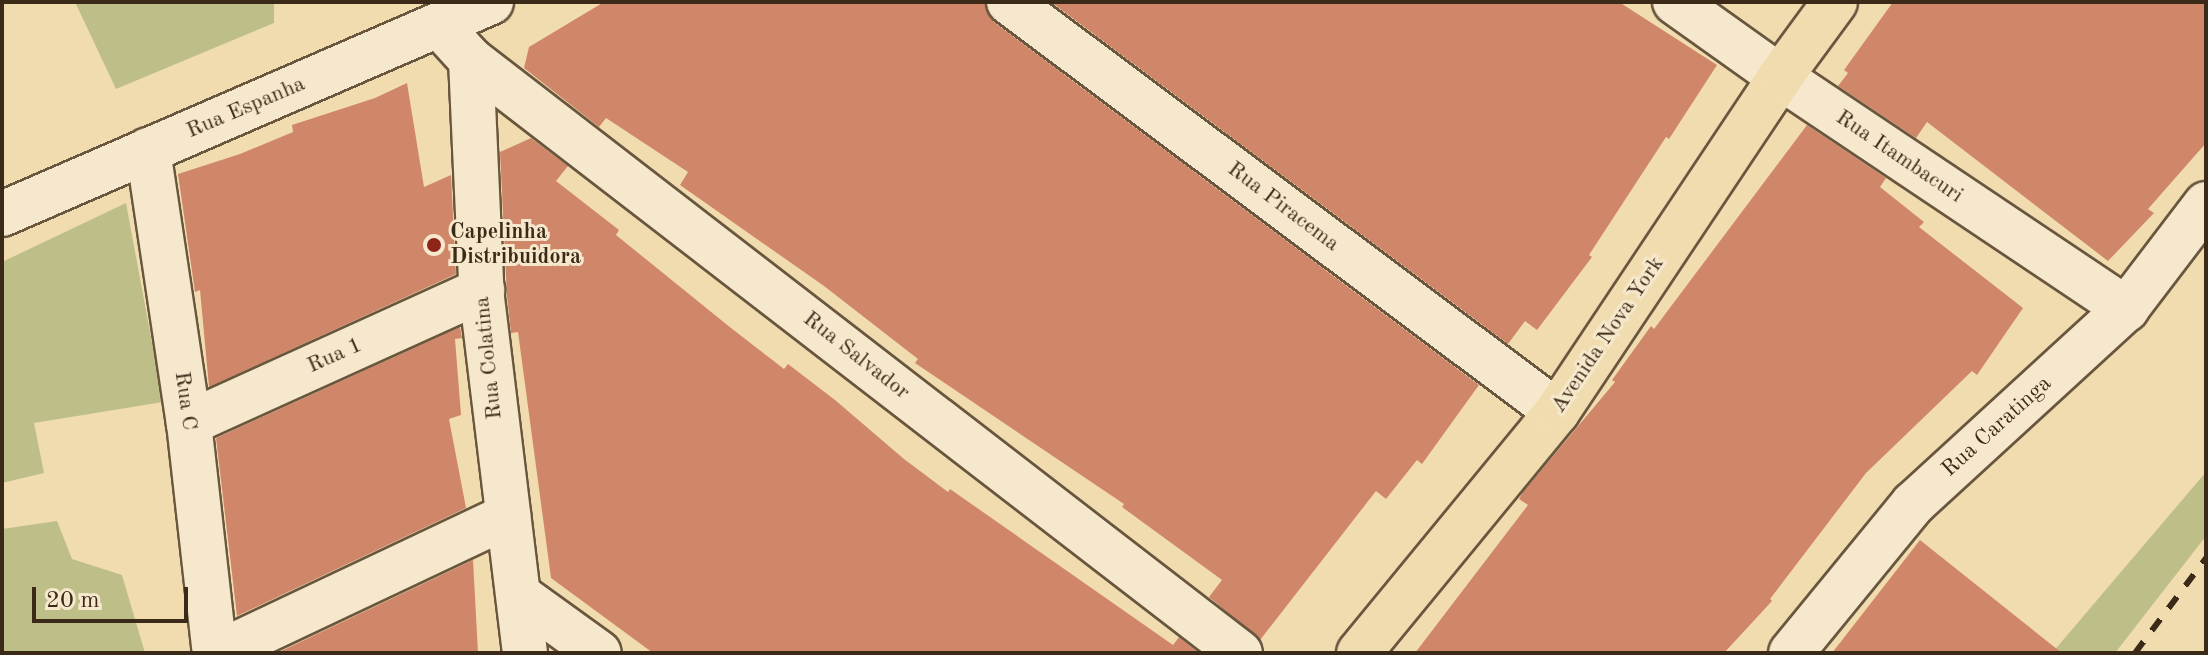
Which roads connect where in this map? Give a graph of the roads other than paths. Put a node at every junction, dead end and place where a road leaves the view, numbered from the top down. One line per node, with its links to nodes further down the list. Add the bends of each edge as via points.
1 (491, 2): 5 (street, Rua Espanha)
2 (1009, 2): 13 (street, Rua Piracema)
3 (1675, 2): 7 (street, Rua Itambacuri)
4 (1835, 2): 7 (main road, Avenida Nova York)
5 (439, 25): 6 (street); 8 (street, Rua Espanha)
6 (471, 60): 11 (street, Rua Colatina); 20 (street, Rua Salvador)
7 (1780, 77): 12 (street, Rua Itambacuri); 13 (main road, Avenida Nova York)
8 (148, 150): 10 (street, Rua Espanha); 14 (street, Rua C)
9 (2206, 204): 12 (street, Rua Caratinga)
10 (2, 214)
11 (482, 290): 14 (street, Rua 1); 15 (street, Rua Colatina)
12 (2126, 309): 22 (street, Rua Caratinga, via 1913,504)
13 (1557, 412): 21 (main road, Avenida Nova York)
14 (189, 423): 17 (street, Rua C)
15 (508, 516): 16 (street, Rua Colatina); 17 (street)
16 (520, 596): 18 (street, Rua Colatina); 19 (street)
17 (216, 653)
18 (525, 653)
19 (599, 653)
20 (1240, 653)
21 (1359, 653)
22 (1791, 653)

